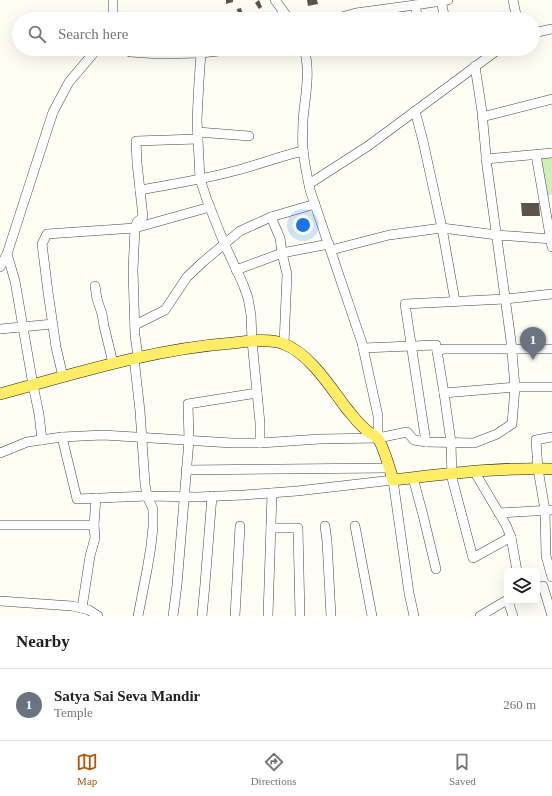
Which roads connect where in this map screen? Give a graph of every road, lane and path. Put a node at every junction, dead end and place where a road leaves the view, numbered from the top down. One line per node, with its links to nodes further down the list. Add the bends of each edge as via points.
1 (113, 0): 6 (street)
2 (275, 0): 7 (street)
3 (444, 0): 5 (street); 10 (street)
4 (513, 0): 11 (street)
5 (415, 5): 8 (street); 9 (street)
6 (113, 12)
7 (284, 12)
8 (363, 12)
9 (416, 12)
10 (445, 12)
11 (516, 12)
12 (552, 30): 13 (street)
13 (540, 32)
14 (91, 56): 41 (street, via 69,82 53,112)
15 (201, 56): 22 (street)
16 (306, 56): 24 (street)
17 (489, 56): 18 (street)
18 (475, 66): 20 (street); 21 (street)
19 (552, 99): 21 (street)
20 (415, 111): 29 (street, via 368,146); 35 (street)
21 (482, 117): 27 (street)
22 (198, 136): 23 (street); 28 (street); 30 (street, via 136,141)
23 (249, 136)
24 (303, 151): 28 (street); 29 (street)
25 (552, 153): 26 (street)
26 (536, 155): 27 (street); 37 (street)
27 (486, 159): 36 (street)
28 (200, 179): 30 (street); 32 (street)
29 (309, 184): 31 (street)
30 (140, 190): 34 (street, via 143,217)
31 (315, 204): 33 (street); 39 (street)
32 (210, 207): 34 (street); 38 (street)
33 (271, 217): 38 (street, via 240,230); 40 (street, via 280,238)
34 (135, 228): 48 (street, via 47,234 42,244); 49 (street)
35 (442, 228): 36 (street); 39 (street); 47 (street)
36 (497, 235): 37 (street); 46 (street)
37 (552, 241)
38 (224, 244): 43 (street); 49 (street, via 187,277 165,310)
39 (330, 247): 40 (street); 55 (street)
40 (282, 253): 43 (street); 53 (street, via 287,274)
41 (7, 254): 42 (street); 50 (street, via 15,281)
42 (0, 267)
43 (236, 270): 52 (street, via 248,298)
44 (95, 286): 60 (street)
45 (552, 294): 46 (street)
46 (505, 299): 47 (street); 56 (street)
47 (455, 302): 54 (street, via 405,304)
48 (53, 324): 50 (street); 61 (street)
49 (135, 325): 59 (street)
50 (23, 327): 51 (street); 62 (street)
51 (0, 329)
52 (252, 341): 53 (main road); 59 (main road, via 172,350); 65 (street)
53 (284, 344): 71 (main road, via 308,360 366,430)
54 (411, 346): 55 (street); 58 (street, via 436,345); 74 (street)
55 (364, 348): 71 (street, via 378,416)
56 (512, 349): 57 (street); 58 (street, via 443,349); 63 (street)
57 (552, 349)
58 (437, 352): 66 (street)
59 (136, 358): 60 (main road); 70 (street)
60 (113, 363): 61 (main road)
61 (63, 377): 62 (main road)
62 (33, 385): 67 (main road); 72 (street, via 40,414)
63 (515, 387): 64 (street); 66 (street); 75 (street, via 512,424 497,434 474,443)
64 (552, 387)
65 (257, 393): 73 (street, via 188,404); 76 (street)
66 (444, 393): 75 (street)
67 (0, 394)
68 (62, 437): 70 (street, via 103,435); 72 (street); 90 (street, via 77,499)
69 (552, 437): 79 (street, via 536,440)
70 (142, 438): 73 (street); 87 (street)
71 (378, 438): 74 (street, via 407,432 414,440); 76 (street, via 320,438); 78 (main road)
72 (42, 440): 77 (street, via 27,442)
73 (189, 440): 76 (street); 81 (street)
74 (426, 442): 75 (street)
75 (452, 442): 83 (street)
76 (260, 443)
77 (0, 453)
78 (389, 468): 81 (street); 85 (main road)
79 (538, 469): 80 (main road); 82 (main road); 91 (street)
80 (552, 469)
81 (186, 470): 89 (street)
82 (474, 471): 83 (main road); 92 (street)
83 (451, 474): 84 (main road); 99 (street, via 473,558)
84 (413, 478): 85 (main road); 101 (street)
85 (393, 480): 86 (street); 118 (street)
86 (272, 493): 88 (street); 98 (street)
87 (147, 496): 89 (street); 90 (street); 110 (street, via 153,509 152,546)
88 (212, 496): 89 (street); 112 (street)
89 (184, 497): 111 (street)
90 (96, 498): 94 (street)
91 (549, 510): 92 (street); 102 (street, via 546,556)
92 (499, 513): 99 (street)
93 (0, 525): 94 (street)
94 (94, 525): 108 (street, via 95,538)
95 (240, 526): 113 (street)
96 (325, 526): 116 (street)
97 (355, 526): 117 (street)
98 (271, 528): 114 (street); 115 (street, via 298,528)
99 (511, 537): 100 (street)
100 (516, 568)
101 (436, 569)
102 (552, 577)
103 (552, 582): 104 (street)
104 (540, 587): 121 (street)
105 (0, 601): 108 (street)
106 (504, 603): 119 (street)
107 (509, 604): 120 (street)
108 (82, 608): 109 (street)
109 (98, 616)
110 (138, 616)
111 (173, 616)
112 (202, 616)
113 (235, 616)
114 (268, 616)
115 (300, 616)
116 (331, 616)
117 (372, 616)
118 (414, 616)
119 (480, 616)
120 (513, 616)
121 (552, 616)

